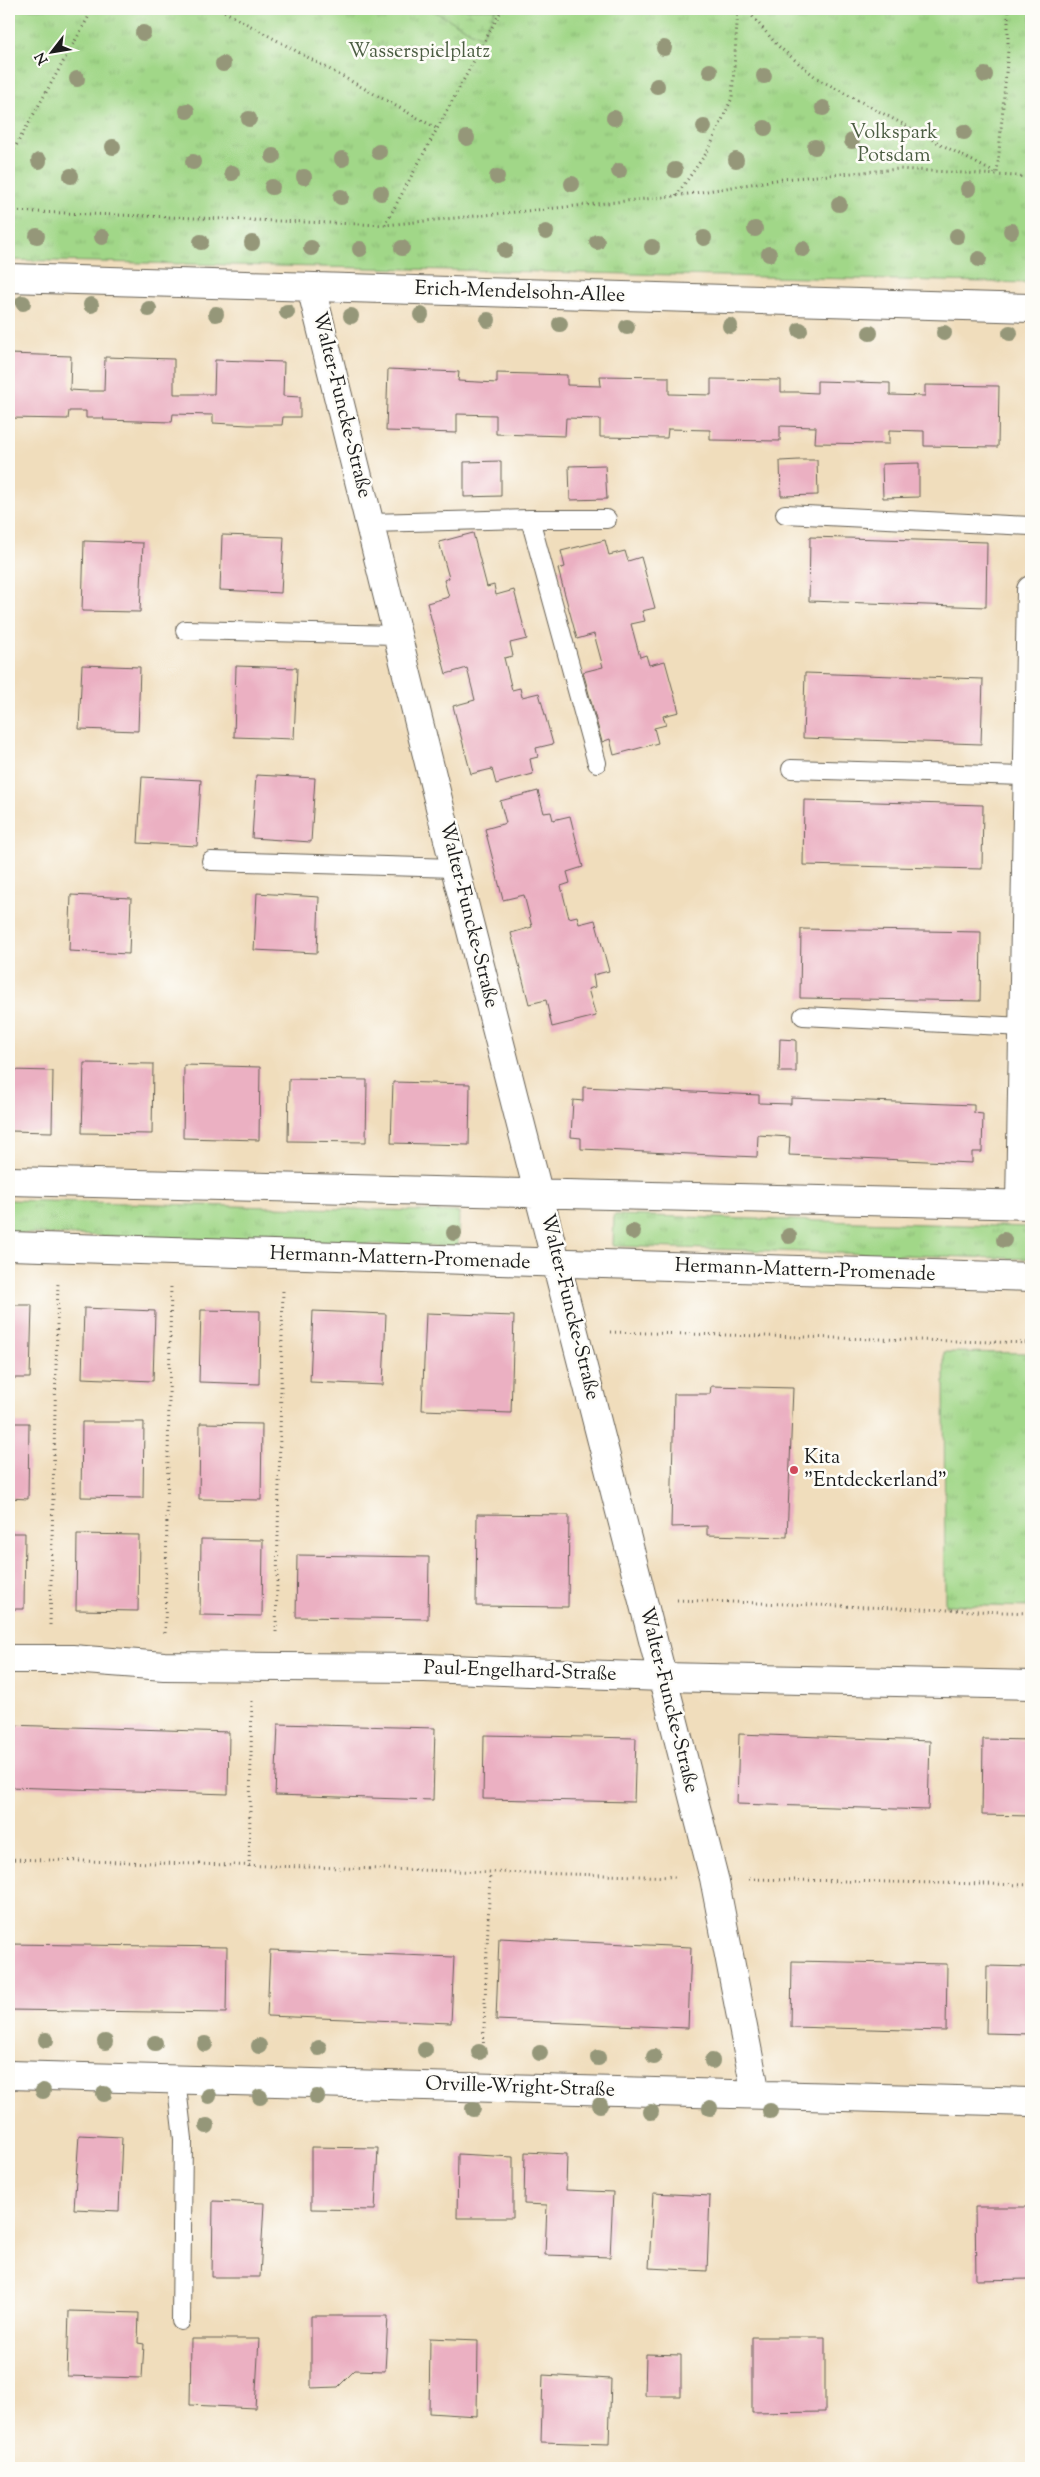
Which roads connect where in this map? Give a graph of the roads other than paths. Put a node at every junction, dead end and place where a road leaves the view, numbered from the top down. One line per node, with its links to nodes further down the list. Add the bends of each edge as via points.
1 (9, 278): 2 (street, Erich-Mendelsohn-Allee)
2 (311, 287): 3 (street, Erich-Mendelsohn-Allee); 7 (street, Walter-Funcke-Straße)
3 (1031, 308)
4 (785, 514): 8 (lane)
5 (607, 518): 6 (lane, Walter-Funcke-Straße)
6 (530, 519): 7 (lane, Walter-Funcke-Straße); 12 (lane)
7 (370, 523): 11 (street, Walter-Funcke-Straße)
8 (1031, 526)
9 (1031, 590): 14 (street)
10 (185, 630): 11 (lane)
11 (397, 635): 16 (street, Walter-Funcke-Straße)
12 (597, 763)
13 (791, 769): 14 (lane)
14 (1028, 776): 18 (street)
15 (211, 861): 16 (lane)
16 (455, 868): 20 (street, Walter-Funcke-Straße)
17 (803, 1016): 18 (lane)
18 (1024, 1027): 21 (street)
19 (9, 1181): 20 (street)
20 (540, 1192): 21 (street); 23 (street, Walter-Funcke-Straße)
21 (1026, 1205)
22 (9, 1246): 23 (street, Hermann-Mattern-Promenade)
23 (558, 1264): 24 (street, Hermann-Mattern-Promenade); 26 (street, Walter-Funcke-Straße)
24 (1031, 1277)
25 (9, 1659): 26 (street, Paul-Engelhard-Straße, via 164,1666 425,1668)
26 (662, 1677): 27 (street, Paul-Engelhard-Straße); 30 (street, Walter-Funcke-Straße, via 714,1878)
27 (1031, 1686)
28 (9, 2076): 29 (street, Orville-Wright-Straße)
29 (176, 2079): 30 (street, Orville-Wright-Straße); 32 (lane, via 184,2139)
30 (756, 2094): 31 (street, Orville-Wright-Straße)
31 (1031, 2102)
32 (182, 2321)

